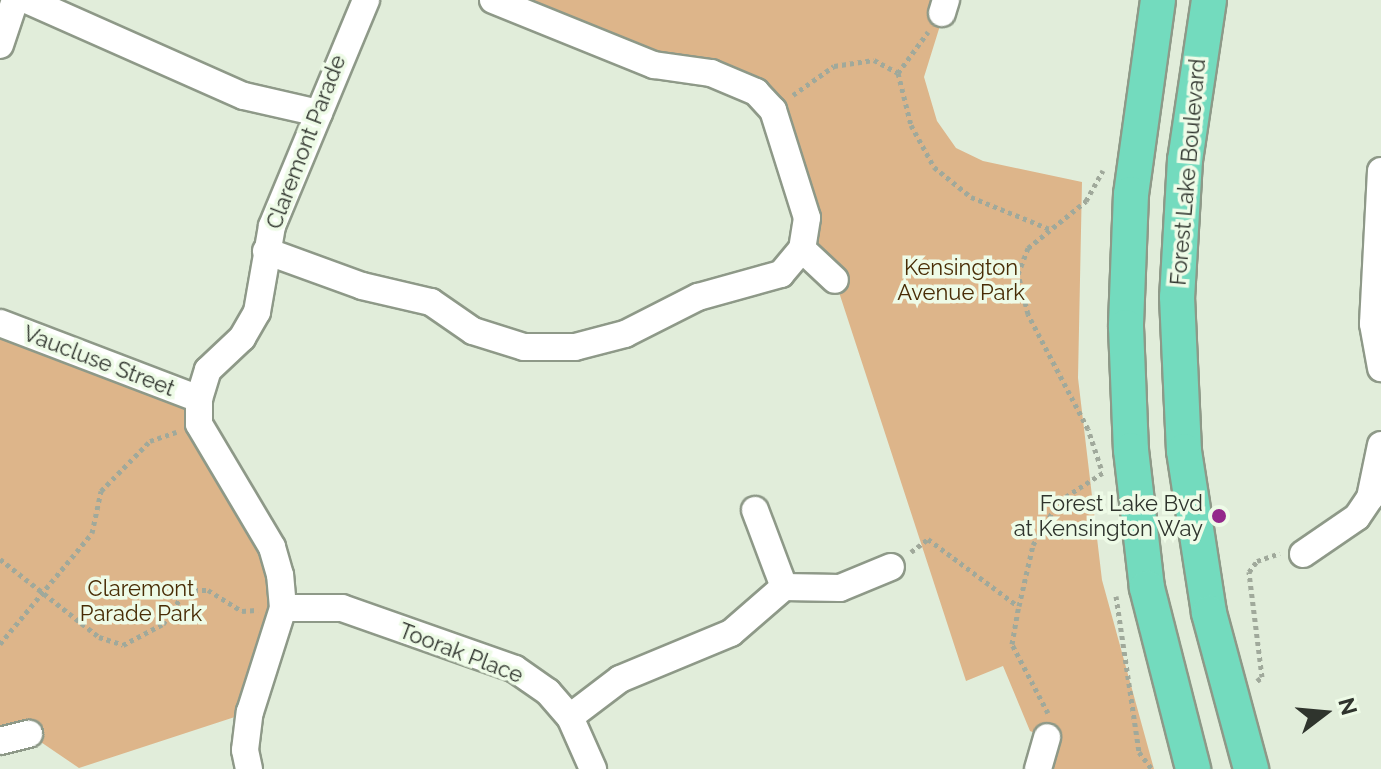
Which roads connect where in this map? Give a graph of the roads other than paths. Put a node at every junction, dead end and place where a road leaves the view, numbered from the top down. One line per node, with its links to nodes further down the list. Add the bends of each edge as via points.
1 (15, 0): 7 (street)
2 (27, 0): 8 (street, via 244,96)
3 (366, 0): 8 (street, Claremont Parade)
4 (493, 0): 10 (street, via 654,65 711,73 756,92 773,110 807,218)
5 (1158, 0): 29 (main road, via 1131,194 1126,327 1131,450 1147,588)
6 (1209, 0): 30 (main road, Forest Lake Boulevard, via 1185,160 1178,282 1184,451 1209,613)
7 (0, 45)
8 (319, 113): 11 (street, Claremont Parade)
9 (1381, 171): 14 (street, via 1373,324)
10 (802, 249): 11 (street, via 781,274 698,297 625,334 575,347 524,347 473,331 431,302 362,286); 12 (street)
11 (266, 251): 15 (street, Claremont Parade, via 257,312 242,338 208,370)
12 (835, 280)
13 (0, 323): 15 (street, Vaucluse Street)
14 (1381, 368)
15 (199, 412): 21 (street, via 272,547)
16 (1381, 445): 18 (street, via 1370,498 1357,517)
17 (755, 510): 20 (street)
18 (1303, 554)
19 (891, 567): 20 (street, via 840,588)
20 (784, 587): 22 (street, via 731,633 620,679)
21 (283, 608): 22 (street, Toorak Place, via 342,608 515,669 548,692); 26 (street, via 250,712 245,750)
22 (570, 717): 27 (street, Toorak Place)
23 (29, 734): 25 (street)
24 (1047, 737): 28 (street)
25 (0, 741)
26 (249, 769)
27 (593, 769)
28 (1038, 769)
29 (1193, 769)
30 (1251, 769)

